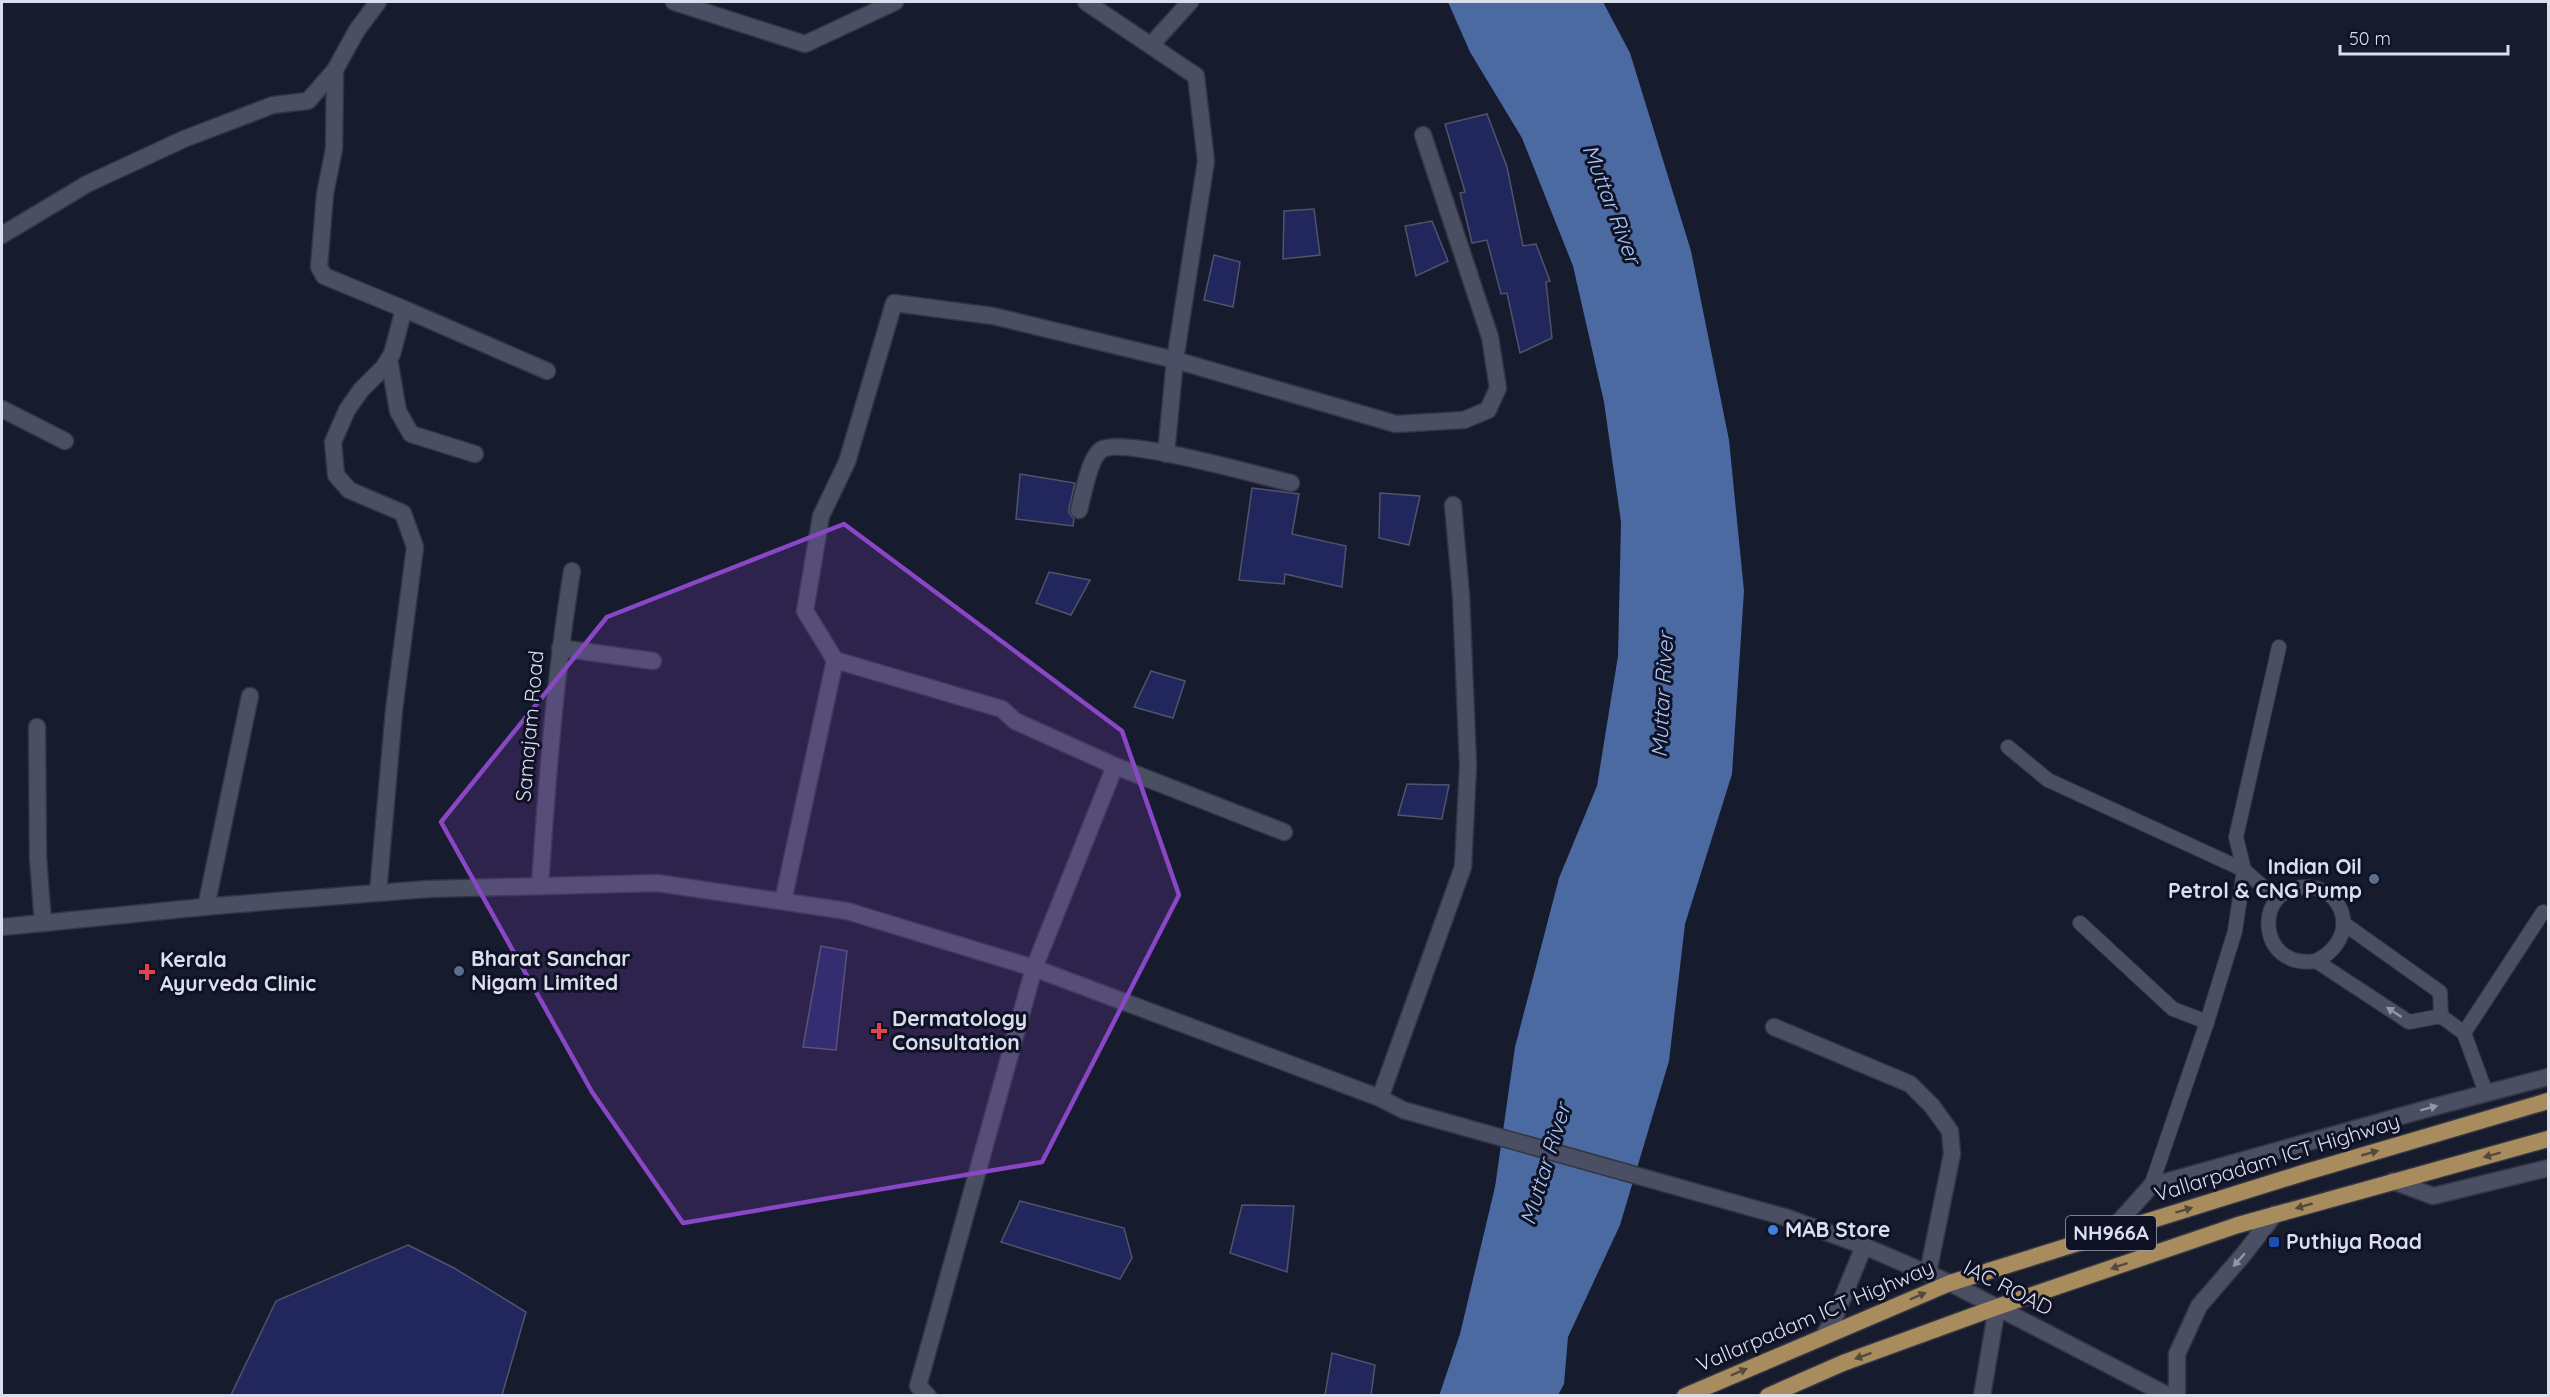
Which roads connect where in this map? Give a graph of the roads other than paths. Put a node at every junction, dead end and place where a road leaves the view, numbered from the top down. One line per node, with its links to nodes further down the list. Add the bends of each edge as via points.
1 (378, 2): 7 (street, via 357,30)
2 (674, 2): 3 (street, via 805,44)
3 (895, 2)
4 (1086, 2): 6 (street)
5 (1190, 2): 6 (street)
6 (1151, 45): 12 (street, via 1197,76 1206,161)
7 (336, 70): 9 (street, via 308,101 273,105 184,139 87,184); 10 (street, via 334,149 325,194 319,267 324,276)
8 (1423, 135): 12 (street, via 1491,337 1498,388 1488,410 1464,420 1396,424)
9 (2, 234)
10 (404, 309): 11 (street); 13 (street)
11 (389, 359): 16 (street, via 398,411 411,434); 33 (street, via 347,410 333,442 336,475 342,483 349,490 403,513 415,547 394,710)
12 (1175, 360): 17 (street); 24 (street, via 993,316 894,303 848,462 820,516 804,610)
13 (547, 371)
14 (2, 409): 15 (street)
15 (65, 441)
16 (475, 454)
17 (1166, 454): 18 (street); 20 (street, via 1119,447 1100,450)
18 (1290, 483)
19 (1453, 505): 50 (street, via 1468,765 1463,867)
20 (1079, 510)
21 (572, 571): 23 (street, Samajam Road)
22 (2279, 647): 31 (lane, via 2236,837)
23 (560, 648): 25 (street); 32 (street, Samajam Road)
24 (835, 660): 29 (street, via 1002,709 1015,721); 35 (street)
25 (652, 661)
26 (250, 696): 36 (street)
27 (37, 727): 38 (street, via 38,858)
28 (2008, 747): 31 (lane, via 2048,780)
29 (1115, 766): 30 (street); 43 (street)
30 (1284, 832)
31 (2244, 870): 34 (lane); 45 (lane, via 2235,931)
32 (540, 886): 33 (street, IAC ROAD); 35 (street, IAC ROAD, via 657,883)
33 (378, 893): 36 (street, IAC ROAD)
34 (2277, 899): 40 (lane, via 2293,889 2312,887 2324,891 2341,910); 42 (lane, via 2268,922 2273,945 2292,960)
35 (783, 901): 43 (street, IAC ROAD, via 847,911)
36 (206, 907): 38 (street, IAC ROAD)
37 (2543, 912): 47 (lane)
38 (43, 923): 41 (street, IAC ROAD)
39 (2080, 923): 45 (lane, via 2173,1009)
40 (2343, 923): 42 (lane, via 2336,947); 44 (lane, via 2439,992)
41 (2, 927)
42 (2316, 961): 44 (lane, one-way to 42, via 2409,1022)
43 (1034, 968): 50 (street, IAC ROAD); 63 (street, via 918,1386)
44 (2441, 1016): 47 (lane)
45 (2207, 1022): 55 (lane)
46 (1774, 1027): 59 (street, via 1910,1084 1950,1131 1952,1154)
47 (2464, 1033): 49 (lane)
48 (2548, 1077): 49 (street)
49 (2486, 1093): 55 (street, one-way to 49)
50 (1380, 1098): 58 (street, IAC ROAD, via 1403,1110 1788,1218)
51 (2548, 1101): 57 (highway, Vallarpadam ICT Highway / NH966A, one-way to 51)
52 (2548, 1139): 54 (highway, NH966A, one-way to 54)
53 (2548, 1168): 54 (street, via 2433,1196)
54 (2393, 1181): 56 (highway, NH966A, one-way to 56)
55 (2151, 1186): 57 (street)
56 (2275, 1214): 61 (highway, NH966A, one-way to 61); 68 (street, one-way to 68, via 2199,1306 2177,1354)
57 (2108, 1234): 60 (highway, Vallarpadam ICT Highway / NH966A)
58 (1864, 1246): 59 (street, IAC ROAD); 62 (street)
59 (1928, 1273): 60 (street, IAC ROAD)
60 (1950, 1283): 61 (street, IAC ROAD); 62 (highway, Vallarpadam ICT Highway / NH966A, one-way to 60)
61 (1997, 1307): 65 (highway, NH966A, one-way to 65); 66 (street); 67 (street, IAC ROAD)
62 (1823, 1337): 64 (highway, Vallarpadam ICT Highway / NH966A, one-way to 62)
63 (928, 1395)
64 (1685, 1395)
65 (1768, 1395)
66 (1982, 1395)
67 (2169, 1395)
68 (2177, 1395)

